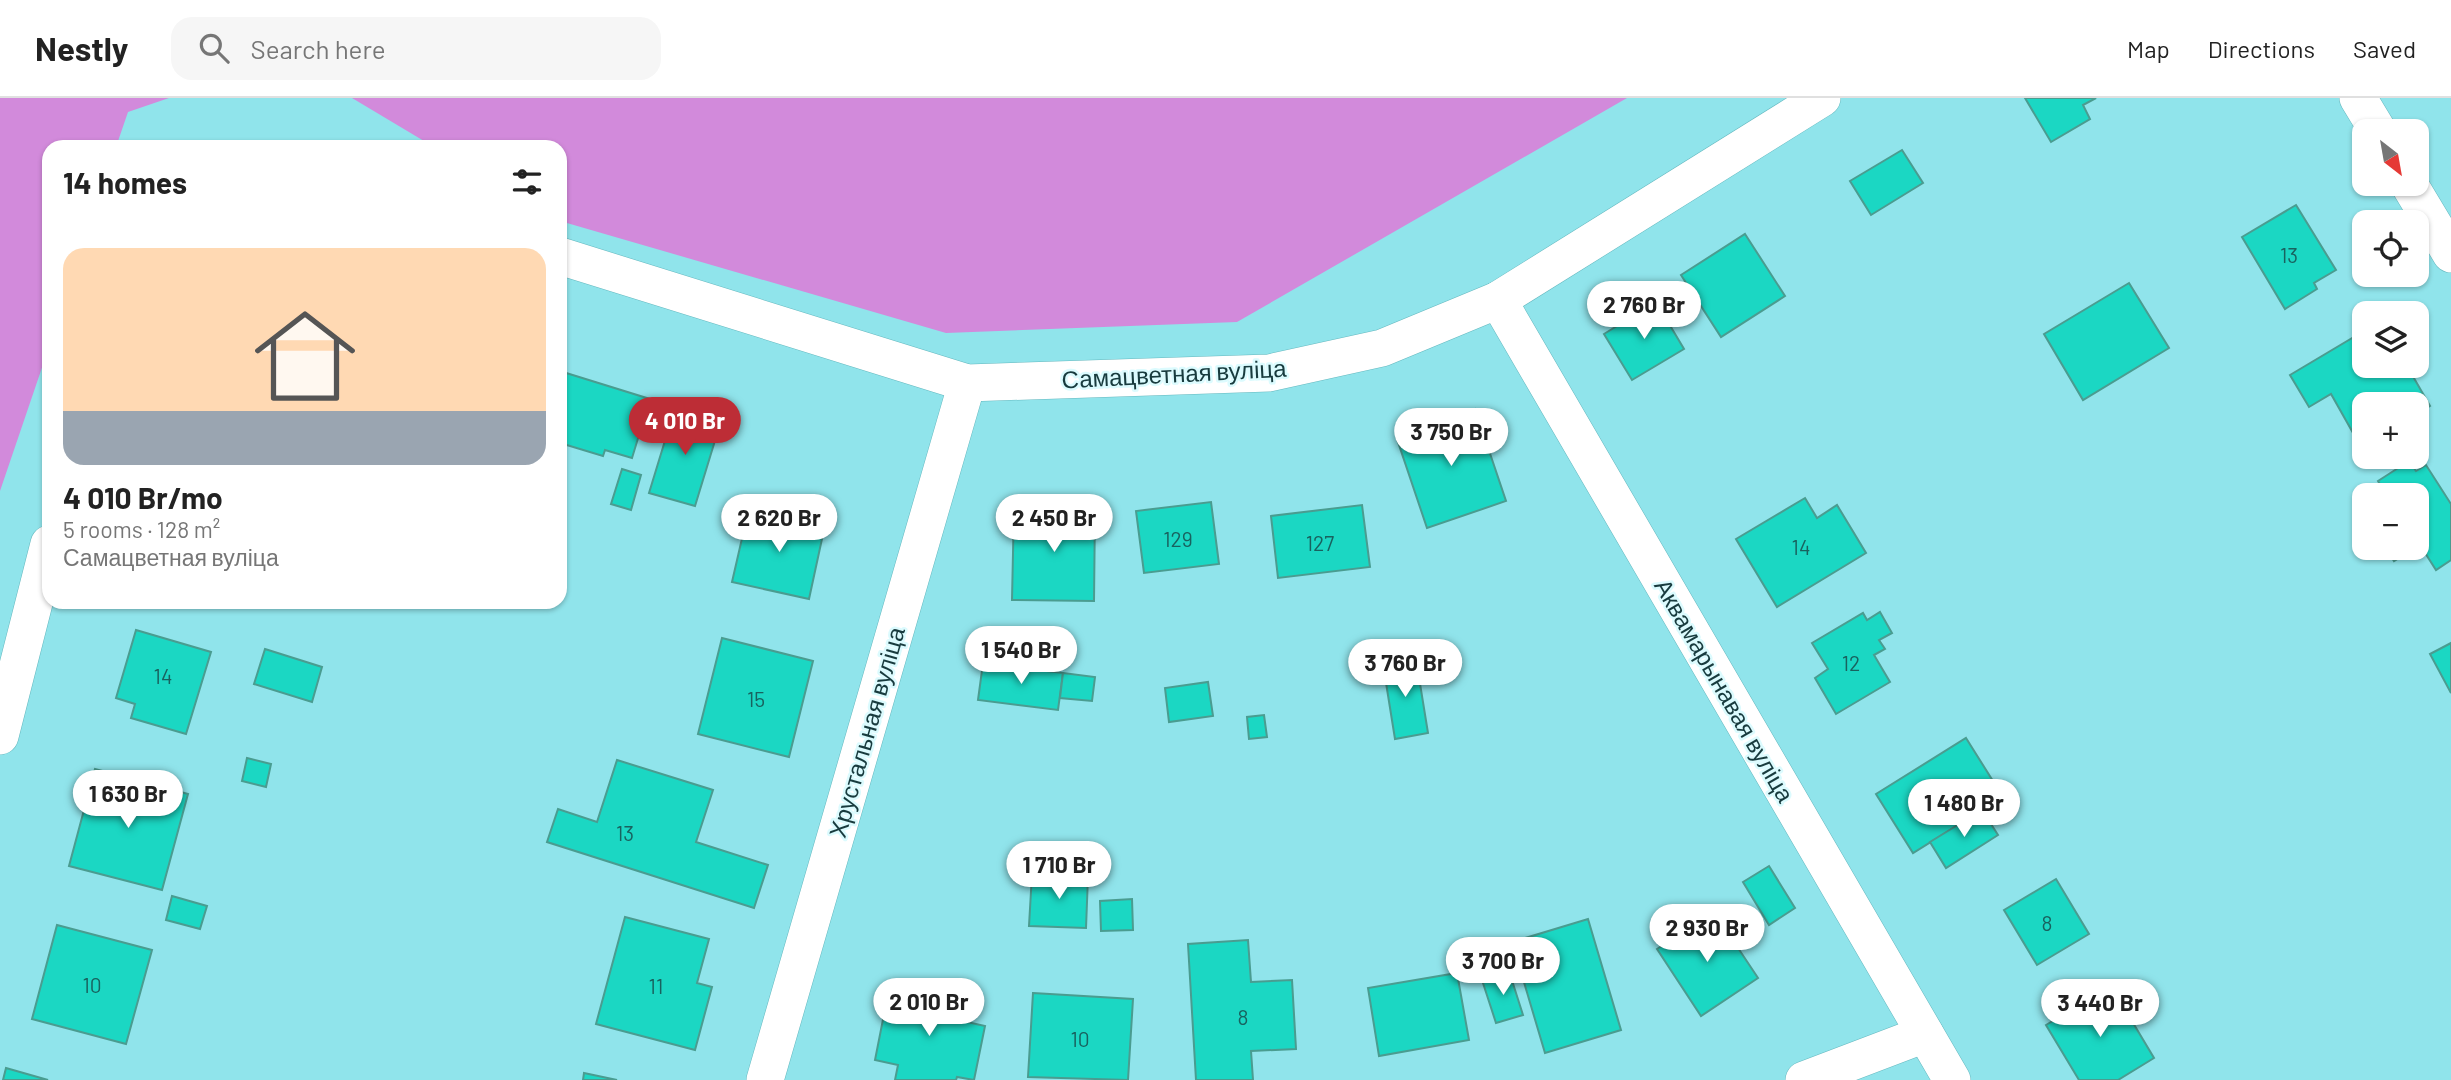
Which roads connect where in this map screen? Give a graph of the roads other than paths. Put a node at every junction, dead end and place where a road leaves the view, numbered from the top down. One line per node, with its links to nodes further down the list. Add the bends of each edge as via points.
1 (1822, 98): 7 (street, Самацветная вуліца)
2 (2358, 98): 3 (street)
3 (2371, 119)
4 (2416, 196): 5 (street)
5 (2451, 254)
6 (567, 258): 8 (street, Самацветная вуліца)
7 (1498, 300): 8 (street, Самацветная вуліца, via 1382,348 1269,373); 11 (street, Аквамарынавая вуліца)
8 (967, 383): 12 (street, Хрустальная вуліца)
9 (42, 571): 10 (street)
10 (0, 736)
11 (1925, 1034): 13 (street); 14 (street, Аквамарынавая вуліца)
12 (765, 1080)
13 (1804, 1080)
14 (1952, 1080)

